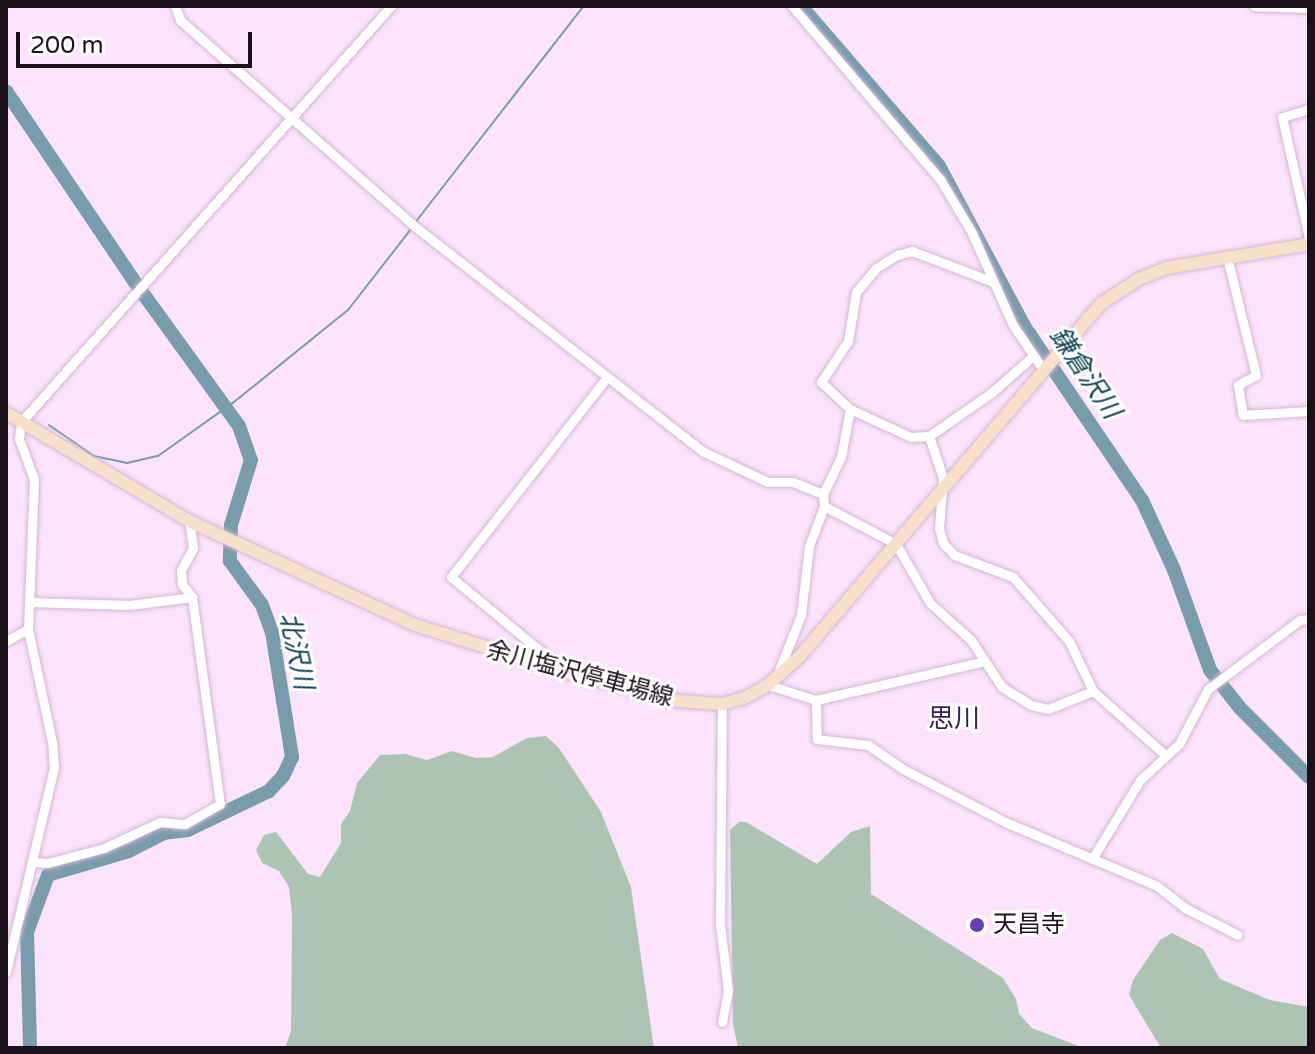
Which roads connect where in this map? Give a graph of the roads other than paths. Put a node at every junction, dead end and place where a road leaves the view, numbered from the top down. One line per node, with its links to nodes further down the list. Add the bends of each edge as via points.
1 (175, 6): 7 (street, via 180,20)
2 (391, 6): 7 (street)
3 (792, 6): 10 (street, via 940,179 972,233)
4 (1254, 6): 5 (street)
5 (1309, 8)
6 (1309, 109): 8 (street, via 1282,117)
7 (291, 118): 13 (street, via 413,225); 17 (street)
8 (1309, 241): 9 (main road, 余川塩沢停車場線)
9 (1227, 257): 12 (main road, 余川塩沢停車場線, via 1166,268 1139,279 1102,303); 15 (street, via 1256,375 1238,385 1243,415)
10 (991, 281): 11 (street); 14 (street, via 912,251 876,268 856,292 848,341 821,382)
11 (1032, 357): 12 (street); 18 (street)
12 (1044, 371): 19 (main road, 余川塩沢停車場線)
13 (607, 377): 20 (street, via 702,451 768,482 793,482); 30 (street, via 451,577)
14 (850, 409): 18 (street, via 911,437); 20 (street, via 841,457)
15 (1309, 411)
16 (6, 413): 17 (main road, 余川塩沢停車場線)
17 (21, 422): 22 (main road, 余川塩沢停車場線); 25 (street, via 19,439 34,479)
18 (929, 436): 19 (street)
19 (942, 489): 23 (main road, 余川塩沢停車場線); 32 (street, via 943,543 954,555 1013,577 1069,641)
20 (823, 494): 21 (street)
21 (824, 506): 23 (street); 31 (street, via 809,546 801,615)
22 (189, 521): 24 (street, via 193,548 181,570 182,584); 30 (main road, 余川塩沢停車場線, via 442,636)
23 (896, 544): 29 (street, via 930,603 971,640); 31 (main road, 余川塩沢停車場線)
24 (192, 597): 25 (street, via 129,605); 37 (street, via 220,804 185,824 160,822 104,848)
25 (30, 602): 27 (street)
26 (1309, 619): 35 (street, via 1300,620 1208,689 1179,744)
27 (28, 629): 28 (street); 37 (street, via 54,768)
28 (6, 641)
29 (985, 661): 32 (street, via 1002,687 1031,705 1048,709); 33 (street)
30 (566, 672): 34 (main road, 余川塩沢停車場線, via 678,701)
31 (772, 681): 33 (street); 34 (main road, 余川塩沢停車場線)
32 (1093, 691): 35 (street)
33 (816, 700): 36 (street, via 817,739 868,745 1005,822)
34 (722, 704): 40 (street, via 720,924 728,991)
35 (1165, 755): 36 (street, via 1140,780)
36 (1092, 859): 38 (street, via 1157,886 1185,908)
37 (33, 862): 39 (street)
38 (1238, 935)
39 (6, 972)
40 (722, 1022)

